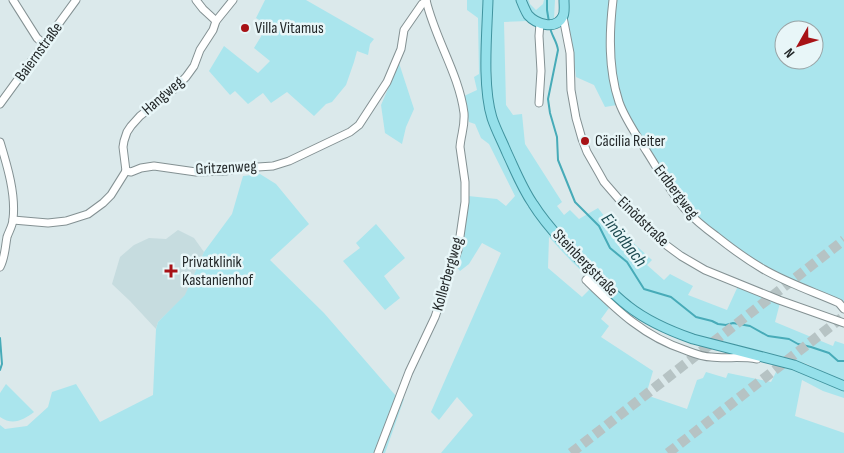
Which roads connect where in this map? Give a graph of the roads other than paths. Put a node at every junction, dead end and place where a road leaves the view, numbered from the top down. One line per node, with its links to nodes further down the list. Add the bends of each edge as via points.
1 (13, 0): 13 (street)
2 (76, 0): 13 (street, Baiernstraße)
3 (196, 0): 10 (street)
4 (233, 0): 10 (street, Hangweg)
5 (426, 0): 17 (street, Gritzenweg, via 404,30 401,49 387,82 350,132 273,166 196,172 154,166); 25 (street, Kollerbergweg, via 464,112 465,126 460,142 464,202 453,266)
6 (488, 0): 20 (main road, Steinbergstraße, via 488,90 492,118 499,136 532,204)
7 (521, 0): 12 (main road, via 527,13)
8 (564, 0): 11 (main road)
9 (613, 0): 21 (street, Erdbergweg, via 611,65 619,102 670,189 697,221 743,257 794,285 839,303)
10 (216, 20): 17 (street, Hangweg, via 186,77 140,116 127,132 124,141)
11 (560, 20): 12 (main road, via 551,25); 22 (street, Einödstraße, via 570,52 572,90 582,139 604,182 630,212 658,239 705,270)
12 (542, 24): 14 (street, via 539,36)
13 (44, 44): 15 (street, Baiernstraße)
14 (539, 102)
15 (0, 104)
16 (0, 142): 18 (street, via 13,192)
17 (126, 171): 18 (street, via 111,195 88,214 48,223)
18 (13, 220): 19 (street)
19 (0, 267)
20 (610, 289): 23 (main road, Steinbergstraße, via 629,307 655,323 680,334); 23 (street, via 607,292 588,278 586,280 616,309 670,345 711,358 759,360)
21 (844, 309)
22 (844, 323)
23 (762, 356): 24 (main road, Steinbergstraße, via 794,365)
24 (844, 386)
25 (378, 453)

